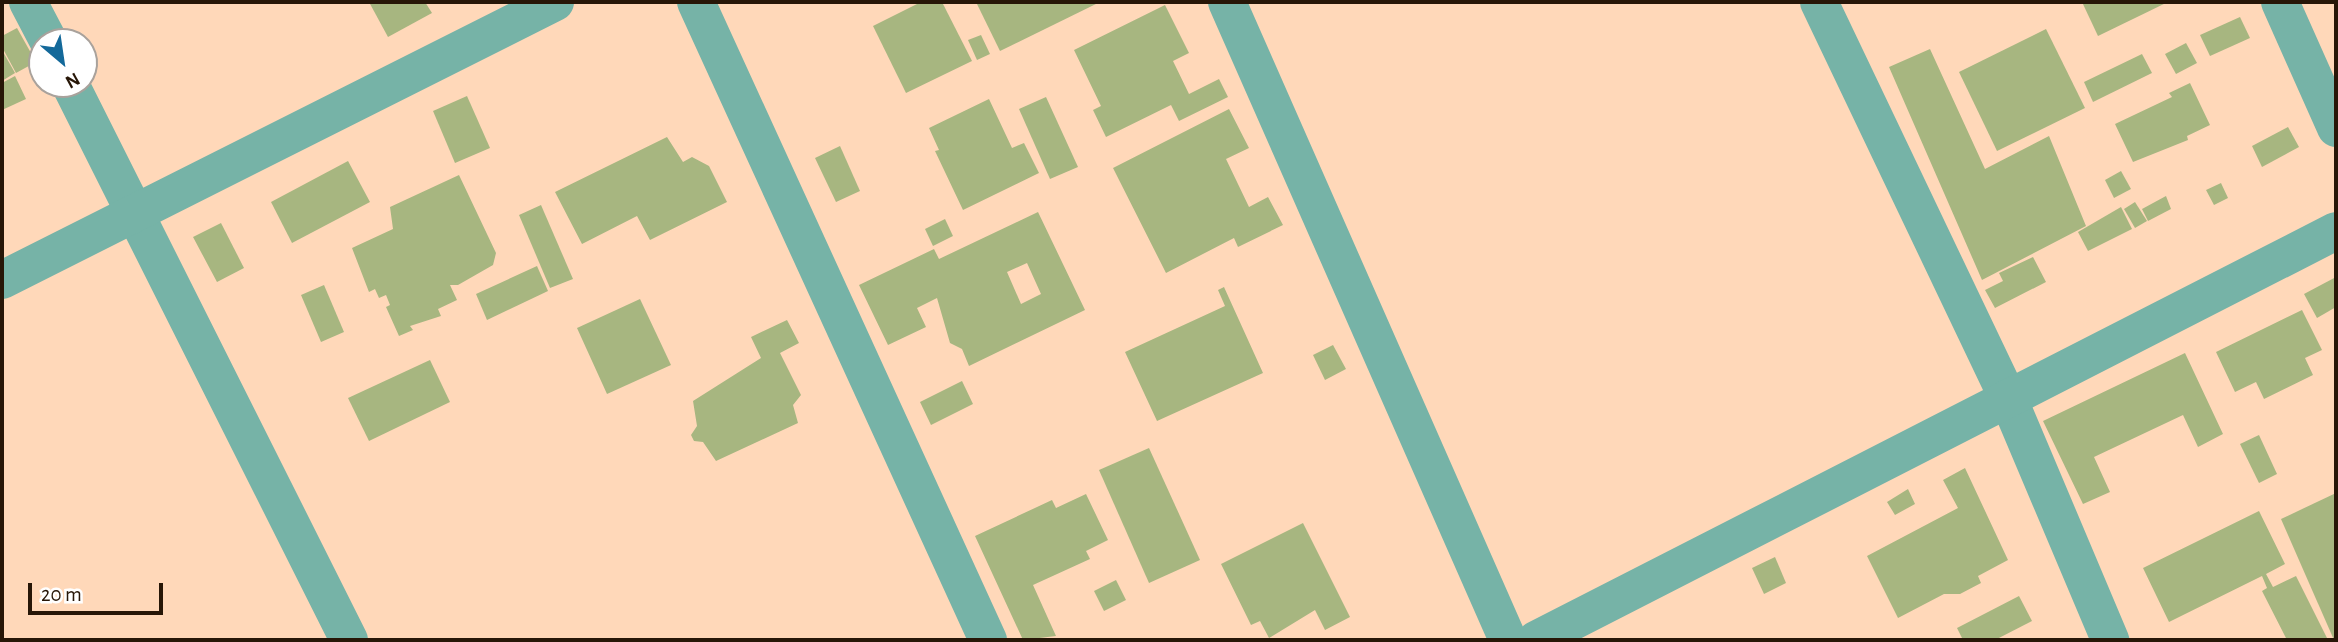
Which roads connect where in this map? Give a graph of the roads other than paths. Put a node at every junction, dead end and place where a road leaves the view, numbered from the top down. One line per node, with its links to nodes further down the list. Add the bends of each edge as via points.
1 (29, 2): 7 (street)
2 (555, 2): 10 (street)
3 (696, 2): 15 (street)
4 (1227, 2): 16 (street)
5 (1819, 2): 13 (street)
6 (2280, 2): 9 (street)
7 (42, 28)
8 (77, 98): 10 (street)
9 (2336, 128)
10 (135, 213): 12 (street); 14 (street)
11 (2336, 231): 13 (street)
12 (2, 280)
13 (2008, 398): 17 (street); 18 (street)
14 (349, 640)
15 (988, 640)
16 (1508, 640)
17 (1536, 640)
18 (2110, 640)

